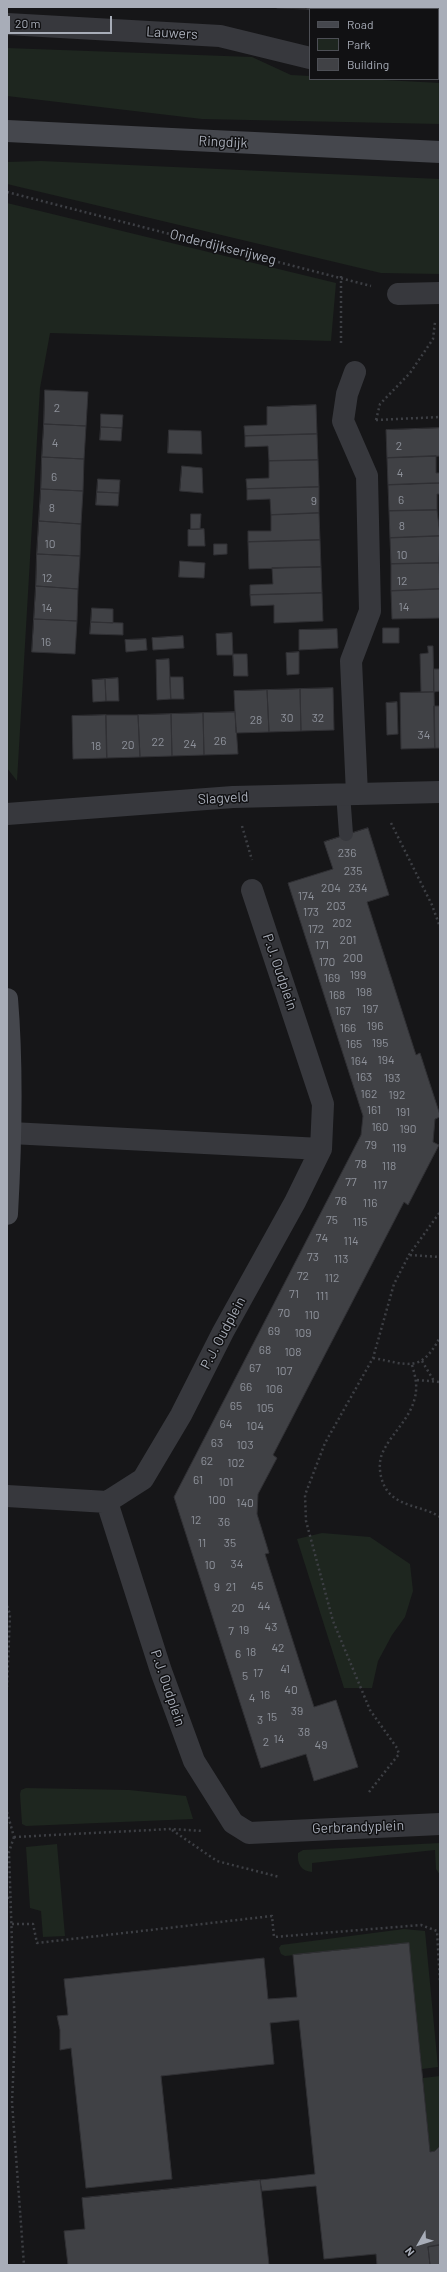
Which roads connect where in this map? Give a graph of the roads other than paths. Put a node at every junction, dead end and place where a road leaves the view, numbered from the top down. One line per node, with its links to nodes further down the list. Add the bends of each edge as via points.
1 (7, 24): 2 (street, Lauwers, via 220,36)
2 (309, 58)
3 (7, 131): 4 (main road, Ringdijk)
4 (440, 152)
5 (437, 293): 6 (street)
6 (398, 294)
7 (355, 372): 9 (street, via 346,394 343,421 367,476 370,611 351,661)
8 (440, 792): 9 (street, Slagveld)
9 (350, 794): 10 (street, Slagveld, via 233,797); 11 (lane)
10 (7, 814)
11 (346, 834)
12 (252, 890): 15 (street, P.J. Oudplein, via 323,1104)
13 (7, 999): 14 (main road, via 12,1051)
14 (11, 1133): 15 (street); 16 (main road)
15 (321, 1149): 18 (street, P.J. Oudplein, via 181,1415 143,1479)
16 (7, 1214)
17 (7, 1496): 18 (street)
18 (107, 1502): 20 (street, P.J. Oudplein, via 161,1671 194,1761 233,1823 248,1832)
19 (440, 1824): 20 (street, Gerbrandyplein)
20 (276, 1831)

